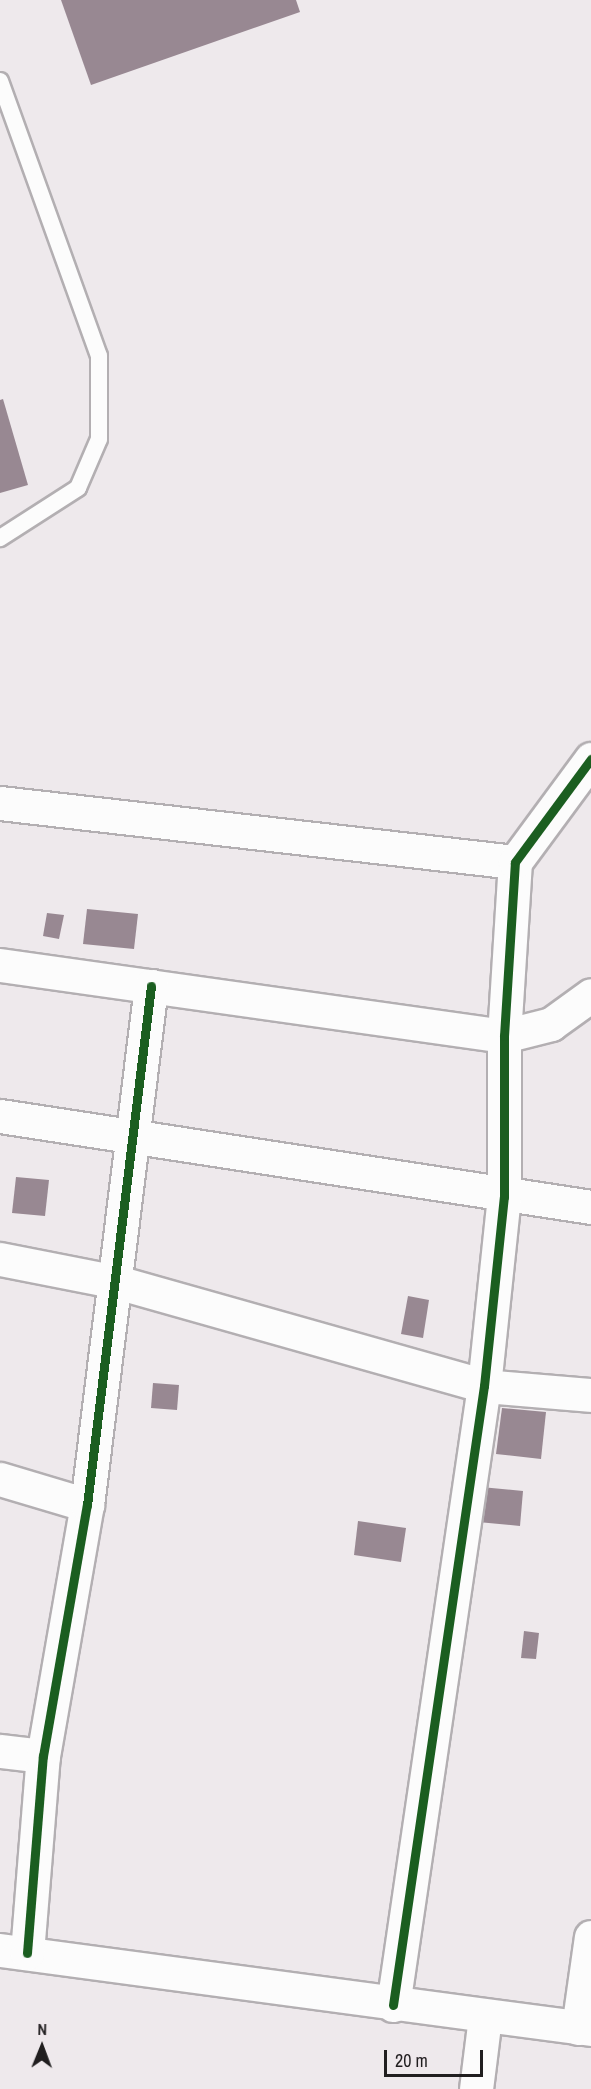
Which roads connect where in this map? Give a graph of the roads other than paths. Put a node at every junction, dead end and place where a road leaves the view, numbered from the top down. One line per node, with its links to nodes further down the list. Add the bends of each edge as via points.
1 (0, 81): 2 (lane, via 99,356 99,427 78,488)
2 (0, 538)
3 (591, 759): 5 (street)
4 (0, 803): 5 (street)
5 (515, 862): 9 (street)
6 (0, 965): 7 (street)
7 (151, 986): 9 (street); 11 (street)
8 (591, 995): 9 (street, via 551,1024)
9 (504, 1036): 12 (street)
10 (0, 1116): 11 (street)
11 (132, 1133): 12 (street); 15 (street)
12 (504, 1197): 13 (street); 16 (street)
13 (591, 1208)
14 (0, 1259): 15 (street)
15 (117, 1282): 16 (street); 19 (street)
16 (484, 1386): 17 (street); 24 (street)
17 (591, 1395)
18 (0, 1479): 19 (street)
19 (87, 1505): 21 (street)
20 (0, 1751): 21 (street)
21 (42, 1756): 23 (street)
22 (591, 1937): 26 (street)
23 (13, 1951): 24 (street)
24 (393, 2005): 25 (street)
25 (485, 2017): 26 (street); 27 (street)
26 (584, 2029)
27 (476, 2089)

